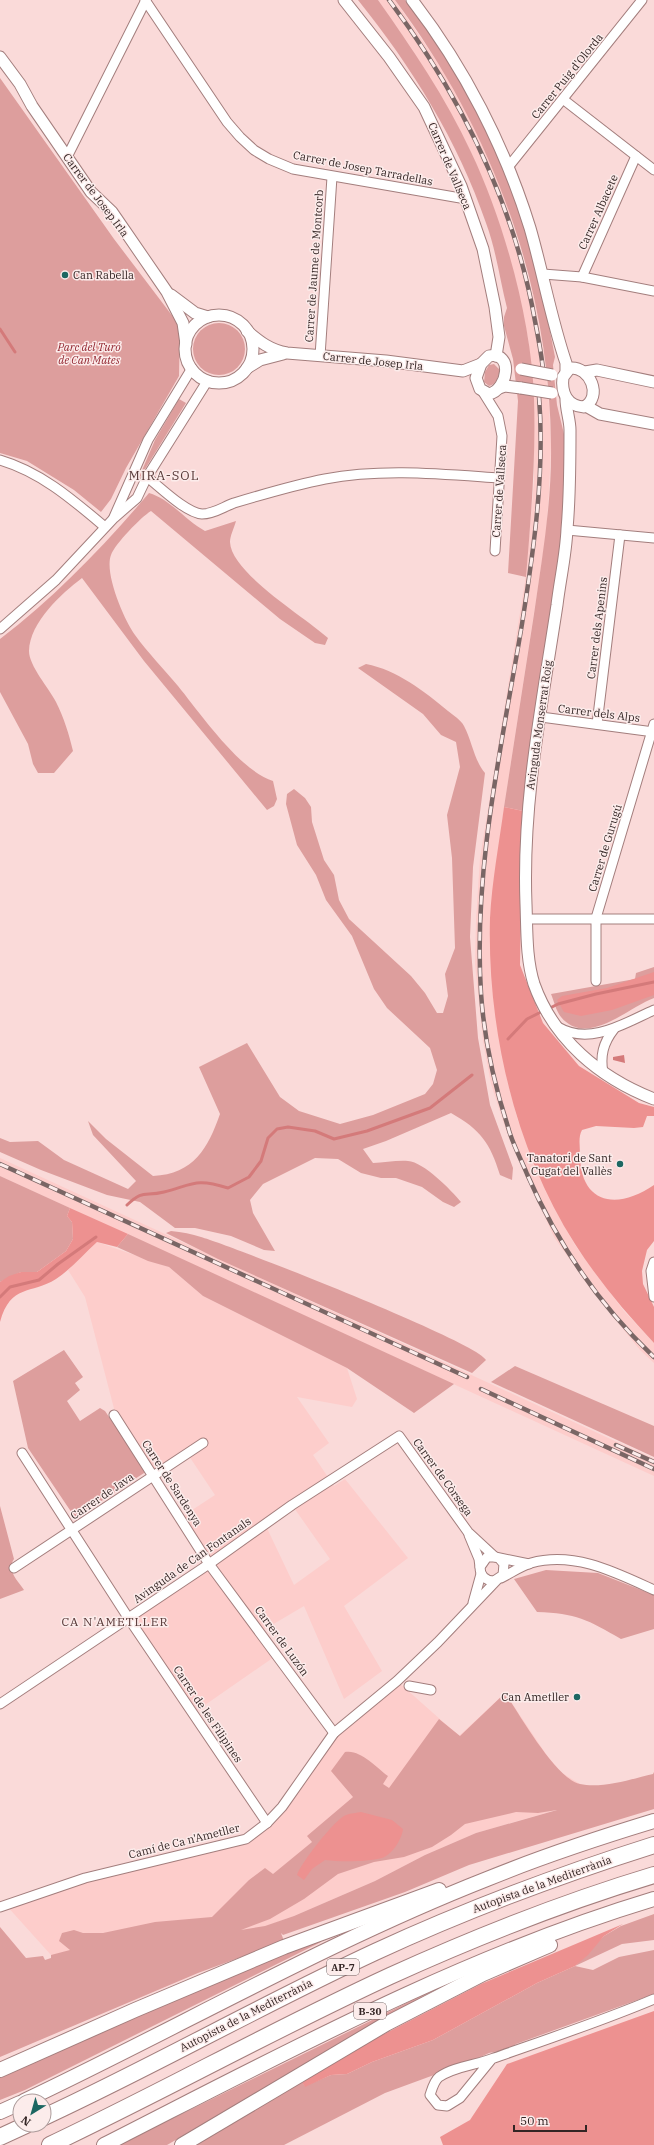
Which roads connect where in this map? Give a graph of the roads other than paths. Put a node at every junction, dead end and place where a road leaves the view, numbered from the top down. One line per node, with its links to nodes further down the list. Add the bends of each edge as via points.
1 (146, 0): 8 (street); 11 (street, Carrer de Josep Tarradellas, via 240,138 269,159 293,169)
2 (344, 0): 12 (street, Carrer de Vallseca, via 424,107)
3 (412, 0): 9 (street, via 456,66)
4 (642, 0): 6 (street, Carrer Puig d'Olorda)
5 (0, 57): 8 (street, Carrer de Josep Irla)
6 (564, 100): 7 (street); 9 (street, Carrer Puig d'Olorda)
7 (636, 156): 10 (street); 14 (street, Carrer Albacete)
8 (67, 157): 16 (street, Carrer de Josep Irla, via 91,192 112,212)
9 (509, 166): 13 (street)
10 (654, 170)
11 (332, 177): 12 (street, Carrer de Josep Tarradellas); 21 (street, Carrer de Jaume de Montcorb)
12 (466, 199): 22 (street, Carrer de Vallseca, via 483,249 495,307 499,337)
13 (543, 274): 14 (street); 28 (street)
14 (582, 277): 15 (street)
15 (654, 291)
16 (167, 292): 17 (street, via 195,313); 19 (street, via 183,323)
17 (208, 317): 18 (street, via 217,315 233,318); 19 (street, via 193,327)
18 (247, 331): 20 (street, Carrer de Josep Irla, via 262,344); 26 (street, via 253,349)
19 (186, 344): 25 (street, via 187,357)
20 (287, 353): 21 (street, Carrer de Josep Irla); 26 (street, via 260,360)
21 (320, 356): 27 (street, Carrer de Josep Irla)
22 (496, 356): 23 (street, via 489,356); 24 (street, via 504,361)
23 (481, 364): 27 (street, via 467,371); 31 (street)
24 (506, 366): 28 (street, bridge, via 552,375); 33 (street, via 505,378)
25 (192, 368): 30 (street); 43 (street, via 148,440)
26 (247, 368): 30 (street, via 226,382)
27 (458, 370): 31 (street)
28 (568, 371): 29 (street); 35 (street, via 563,386)
29 (585, 372): 32 (street, via 597,370); 36 (street, via 592,381 593,388 591,399)
30 (208, 380): 41 (street)
31 (476, 381): 34 (street)
32 (654, 382)
33 (497, 390): 34 (street); 35 (street, bridge, via 505,386 552,393); 37 (street, Carrer de Vallseca, via 492,402)
34 (482, 392): 37 (street, Carrer de Vallseca)
35 (566, 398): 36 (street, via 571,404); 39 (street, Avinguda Monserrat Roig)
36 (584, 406): 38 (street, via 600,414); 39 (street, Avinguda Monserrat Roig, via 574,415)
37 (494, 408): 42 (street, Carrer de Vallseca, via 501,424 502,436)
38 (654, 424)
39 (570, 427): 45 (street, Avinguda Monserrat Roig)
40 (0, 460): 44 (street, via 37,476 58,489)
41 (147, 477): 42 (street, via 188,509 202,514 278,490 327,479 410,472); 43 (street, via 137,498)
42 (498, 478): 48 (street, Carrer de Vallseca)
43 (114, 518): 44 (street)
44 (105, 528): 49 (street, via 56,580)
45 (567, 530): 46 (street); 50 (street, Avinguda Monserrat Roig)
46 (620, 535): 47 (street); 51 (street, Carrer dels Apenins)
47 (654, 538)
48 (495, 551)
49 (0, 629)
50 (541, 717): 51 (street, Carrer dels Alps); 58 (street, Avinguda Monserrat Roig, via 531,771 525,879 530,966 540,997)
51 (597, 724): 52 (street, Carrer dels Alps)
52 (653, 729): 53 (street, Carrer de Gurugú)
53 (596, 918): 54 (street); 55 (street); 56 (street, Carrer de Gurugú)
54 (533, 919)
55 (654, 919)
56 (596, 981)
57 (654, 1010): 59 (street)
58 (553, 1022): 59 (street, via 576,1034 604,1032); 60 (street, Avinguda Monserrat Roig, via 568,1042)
59 (614, 1027): 60 (street, via 601,1055)
60 (603, 1074): 61 (street, Avinguda Monserrat Roig, via 627,1088)
61 (654, 1099)
62 (654, 1262): 63 (street, via 651,1271)
63 (653, 1280): 64 (street)
64 (654, 1297)
65 (114, 1415): 69 (street, Carrer de Sardenya)
66 (399, 1436): 71 (street, Carrer de Còrsega); 73 (street, Avinguda de Can Fontanals, via 276,1516)
67 (202, 1443): 69 (street, Carrer de Java)
68 (22, 1453): 70 (street, Carrer de les Filipines)
69 (153, 1475): 70 (street, Carrer de Java); 73 (street, Carrer de Sardenya)
70 (72, 1530): 75 (street, Carrer de Java); 80 (street, Carrer de les Filipines)
71 (468, 1532): 72 (street, Carrer de Còrsega); 76 (street, Carrer de Còrsega, via 479,1559)
72 (497, 1558): 74 (street, Camí de Ca n'Ametller); 76 (street, via 487,1558); 77 (street, via 505,1568)
73 (209, 1564): 80 (street, Avinguda de Can Fontanals); 84 (street, Carrer de Luzón)
74 (529, 1564): 77 (street, Camí de Ca n'Ametller); 78 (street, Camí de Ca n'Ametller, via 567,1559 594,1564)
75 (14, 1568)
76 (480, 1570): 77 (street, via 486,1580); 79 (street, Camí de Ca n'Ametller)
77 (499, 1579): 79 (street, Camí de Ca n'Ametller)
78 (654, 1590)
79 (472, 1605): 84 (street, Camí de Ca n'Ametller, via 397,1681)
80 (129, 1619): 83 (street, Avinguda de Can Fontanals); 86 (street, Carrer de les Filipines)
81 (409, 1686): 82 (street)
82 (431, 1690)
83 (0, 1704)
84 (334, 1733): 86 (street, Camí de Ca n'Ametller, via 282,1807)
85 (654, 1821): 88 (highway)
86 (267, 1823): 91 (street, Camí de Ca n'Ametller, via 246,1839 85,1878)
87 (654, 1845): 98 (highway, Autopista de la Mediterrània / AP-7, via 519,1891 421,1931 294,1991)
88 (565, 1851): 94 (highway, via 473,1878 284,1947); 95 (highway, via 487,1878 322,1952)
89 (654, 1875): 101 (highway, AP-7, via 556,1908 442,1953 312,2014)
90 (650, 1900): 102 (highway, B-30, via 526,1944 432,1982); 103 (highway, via 442,1994 359,2039)
91 (0, 1907)
92 (654, 1999): 93 (street)
93 (491, 2060): 93 (street, via 439,2077 430,2095 438,2105 447,2106 460,2098)
94 (0, 2070)
95 (40, 2093)
96 (12, 2107): 97 (highway)
97 (0, 2112)
98 (52, 2113)
99 (12, 2131): 100 (highway)
100 (0, 2137)
101 (50, 2145)
102 (104, 2145)
103 (182, 2145)

